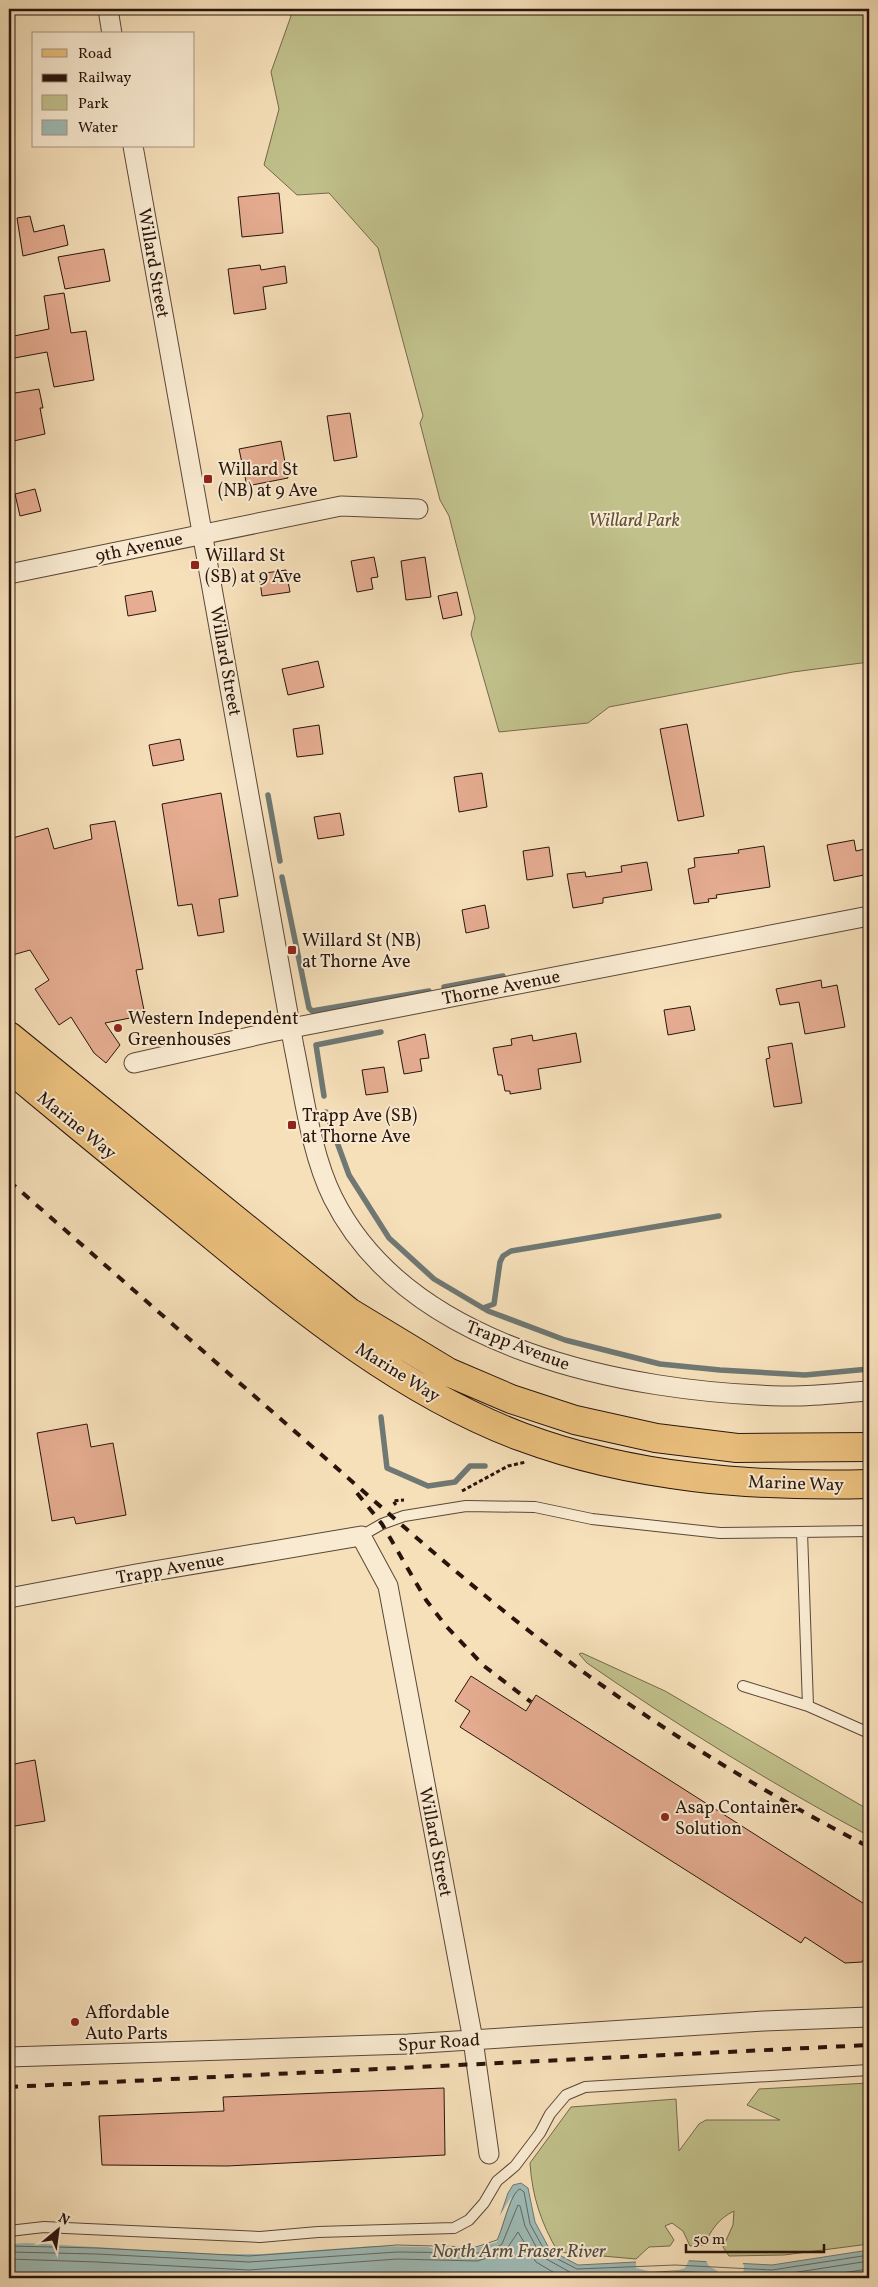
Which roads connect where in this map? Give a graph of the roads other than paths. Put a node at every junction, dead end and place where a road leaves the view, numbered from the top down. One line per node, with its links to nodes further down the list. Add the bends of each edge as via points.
1 (108, 9): 2 (street)
2 (112, 32)
3 (133, 148): 5 (street, Willard Street)
4 (418, 509): 5 (street, 9th Avenue, via 341,506)
5 (203, 534): 6 (street, 9th Avenue); 8 (street, Willard Street)
6 (9, 574)
7 (869, 916): 8 (street, Thorne Avenue)
8 (291, 1028): 10 (street, Thorne Avenue); 12 (street, Trapp Avenue, via 314,1141 332,1197 372,1256 424,1302 497,1340 576,1367 626,1378 736,1394 784,1396)
9 (9, 1036): 13 (main road, Marine Way, via 349,1312 448,1372 511,1399 575,1420 656,1438 737,1448)
10 (134, 1063)
11 (9, 1068): 14 (main road, Marine Way, via 280,1292 406,1380 464,1411 521,1437 603,1462 654,1473 741,1481)
12 (869, 1391)
13 (869, 1447)
14 (869, 1484)
15 (869, 1531): 16 (lane)
16 (802, 1532): 17 (lane, via 720,1533 592,1519 535,1507 466,1506 404,1516); 20 (lane)
17 (361, 1536): 18 (street, Trapp Avenue); 23 (street, Willard Street, via 388,1586)
18 (9, 1598)
19 (743, 1686): 20 (lane)
20 (808, 1706): 21 (lane)
21 (869, 1733)
22 (869, 2017): 23 (street, Spur Road)
23 (473, 2040): 24 (street, Spur Road); 26 (street, Willard Street)
24 (9, 2057)
25 (869, 2070): 27 (lane, via 575,2090 566,2095 550,2114 540,2133 515,2166 497,2181 484,2204 469,2220 454,2228 260,2237 44,2227)
26 (489, 2154)
27 (9, 2231)

